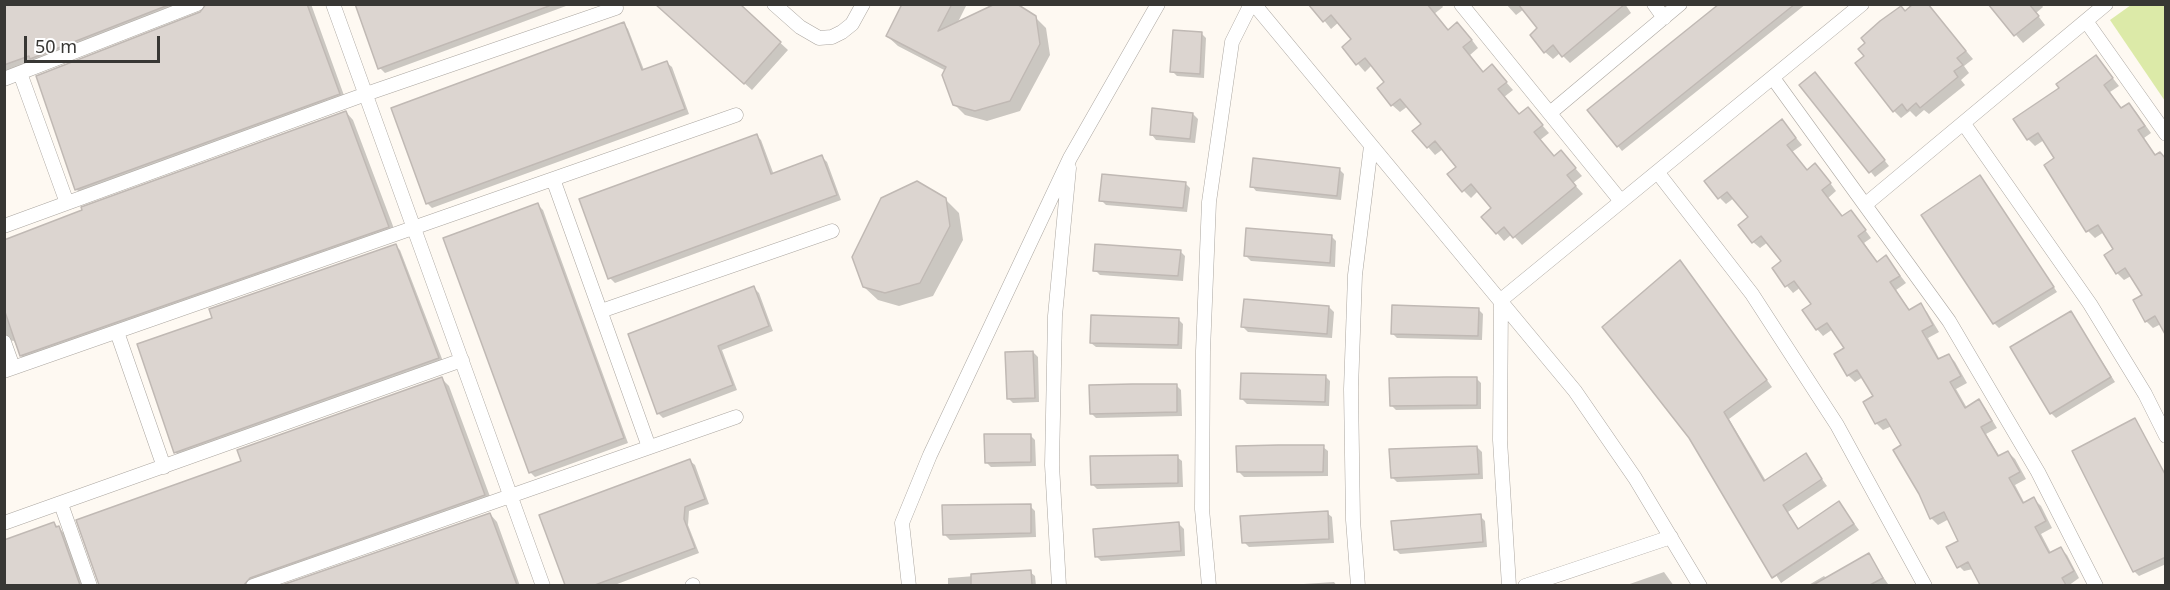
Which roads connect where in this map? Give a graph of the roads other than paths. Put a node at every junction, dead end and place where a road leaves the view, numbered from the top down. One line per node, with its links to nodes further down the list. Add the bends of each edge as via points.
1 (197, 4): 15 (street)
2 (333, 4): 18 (street)
3 (774, 4): 4 (street, via 809,34 832,38 852,24)
4 (863, 4)
5 (1158, 4): 24 (street)
6 (1253, 4): 23 (street); 52 (street, via 1232,42 1209,202 1202,509)
7 (1461, 4): 19 (street)
8 (1654, 4): 13 (street)
9 (1680, 4): 13 (street)
10 (2106, 4): 14 (street)
11 (1854, 7): 16 (street)
12 (616, 8): 18 (street)
13 (1664, 18): 19 (street)
14 (2086, 21): 21 (street); 22 (street)
15 (20, 73): 17 (street); 28 (street)
16 (1773, 78): 25 (street); 29 (street)
17 (4, 79)
18 (366, 94): 28 (street); 31 (street)
19 (1550, 113): 27 (street)
20 (736, 115): 26 (street)
21 (1964, 124): 29 (street); 40 (street, via 2090,304)
22 (2166, 134)
23 (1371, 146): 33 (street); 53 (street, via 1355,275 1353,520)
24 (1070, 158): 50 (street, via 902,523); 51 (street, via 1055,316 1052,465)
25 (1658, 173): 27 (street); 57 (street, via 1752,294 1831,415)
26 (553, 179): 31 (street); 34 (street)
27 (1620, 200): 33 (street)
28 (67, 203): 30 (street)
29 (1866, 204): 58 (street, via 1949,321 2038,472)
30 (4, 226)
31 (414, 227): 35 (street); 37 (street)
32 (832, 231): 34 (street)
33 (1501, 300): 46 (street, via 1575,391); 54 (street, via 1500,440)
34 (601, 311): 41 (street)
35 (117, 332): 38 (street); 42 (street)
36 (4, 342): 38 (street)
37 (462, 360): 42 (street); 43 (street)
38 (9, 369)
39 (736, 417): 41 (street)
40 (2166, 436)
41 (649, 447): 43 (street)
42 (164, 467): 44 (street)
43 (509, 494): 48 (street); 49 (street)
44 (61, 504): 45 (street); 47 (street)
45 (4, 523)
46 (1671, 537): 55 (street); 56 (street)
47 (90, 585)
48 (253, 585)
49 (543, 585)
50 (909, 585)
51 (1059, 585)
52 (1209, 585)
53 (1358, 585)
54 (1509, 585)
55 (1525, 585)
56 (1700, 585)
57 (1925, 585)
58 (2096, 585)

